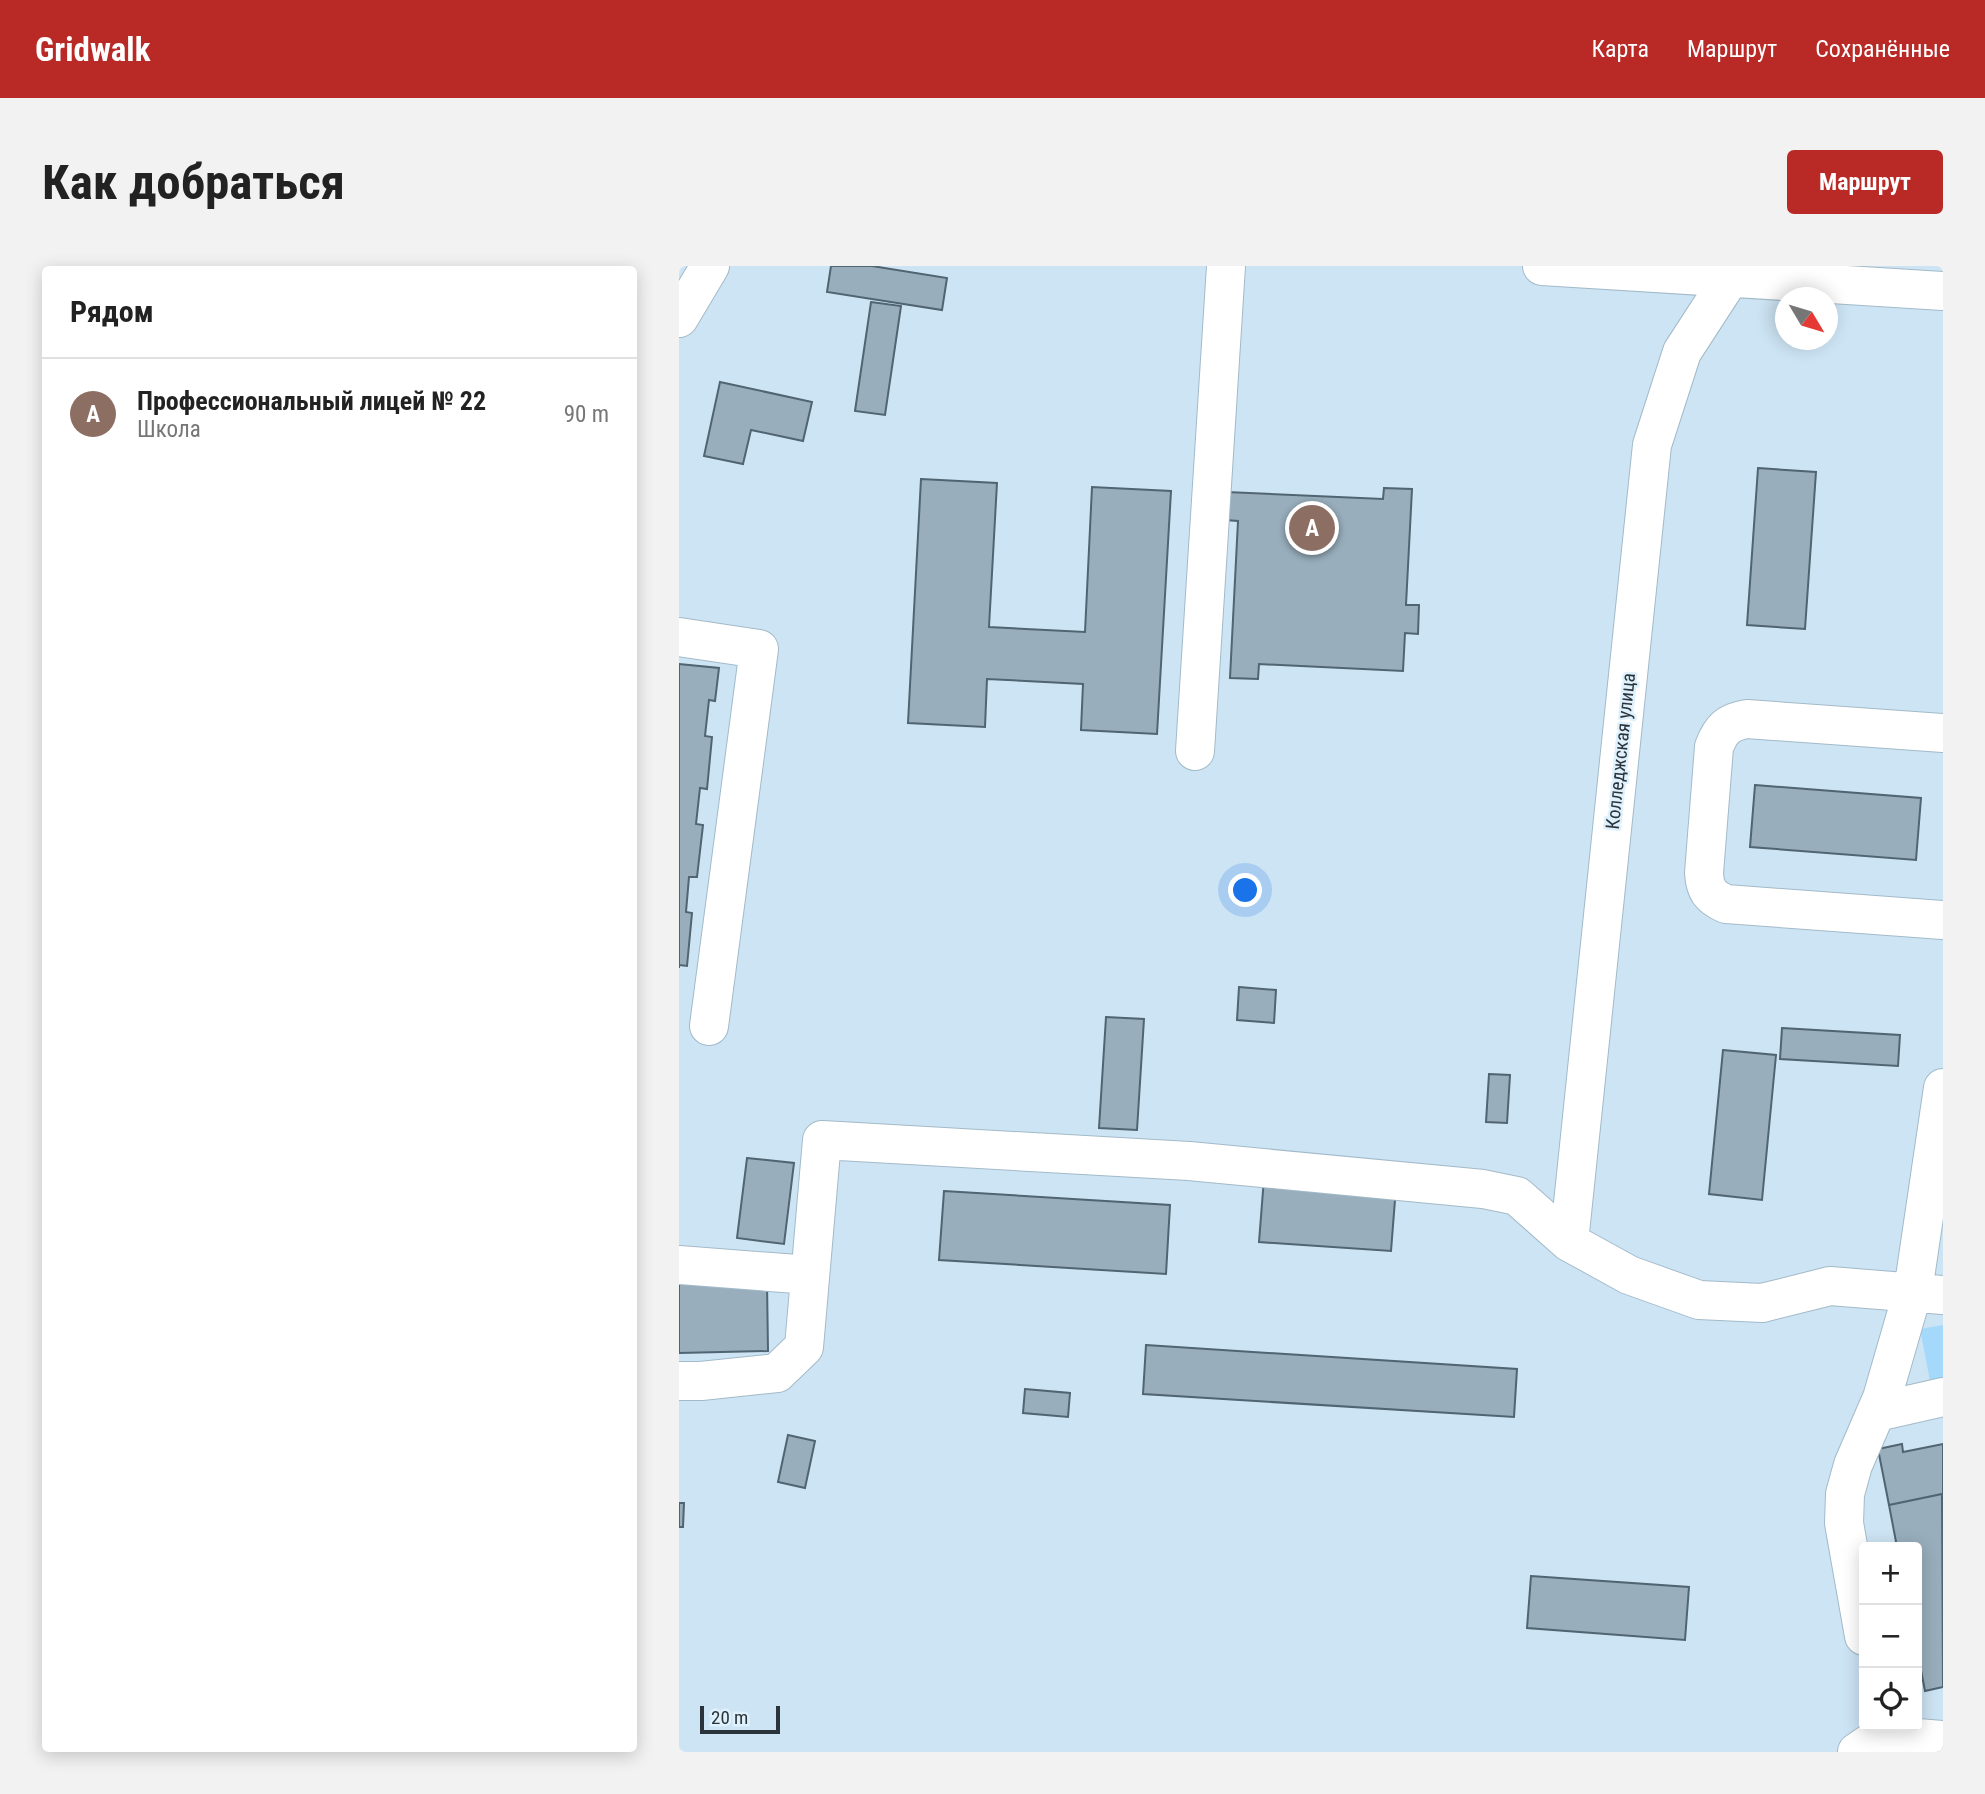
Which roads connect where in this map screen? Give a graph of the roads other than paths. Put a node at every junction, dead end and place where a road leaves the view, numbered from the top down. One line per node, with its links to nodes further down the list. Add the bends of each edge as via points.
1 (710, 266): 6 (street)
2 (1226, 266): 10 (street)
3 (1542, 266): 4 (street)
4 (1724, 272): 5 (street); 14 (street, Колледжская улица, via 1682,352 1652,445)
5 (1943, 291)
6 (679, 318): 7 (street)
7 (679, 324)
8 (679, 636): 12 (street, via 759,649)
9 (1943, 733): 11 (street, via 1732,721 1719,733 1714,747 1704,873 1705,887 1714,899 1726,904)
10 (1195, 751)
11 (1943, 920)
12 (709, 1026)
13 (1943, 1088): 17 (street)
14 (1569, 1242): 16 (street, via 1517,1196 1483,1189 1189,1161 822,1140); 17 (street, via 1629,1275 1699,1300 1762,1303 1830,1286)
15 (679, 1265): 16 (street)
16 (810, 1275): 18 (street, via 804,1347 777,1373)
17 (1928, 1293): 20 (street)
18 (679, 1381)
19 (1943, 1397): 20 (street)
20 (1877, 1412): 21 (street, via 1845,1494 1844,1523)
21 (1859, 1608)
22 (1873, 1738): 23 (street)
23 (1942, 1745)

